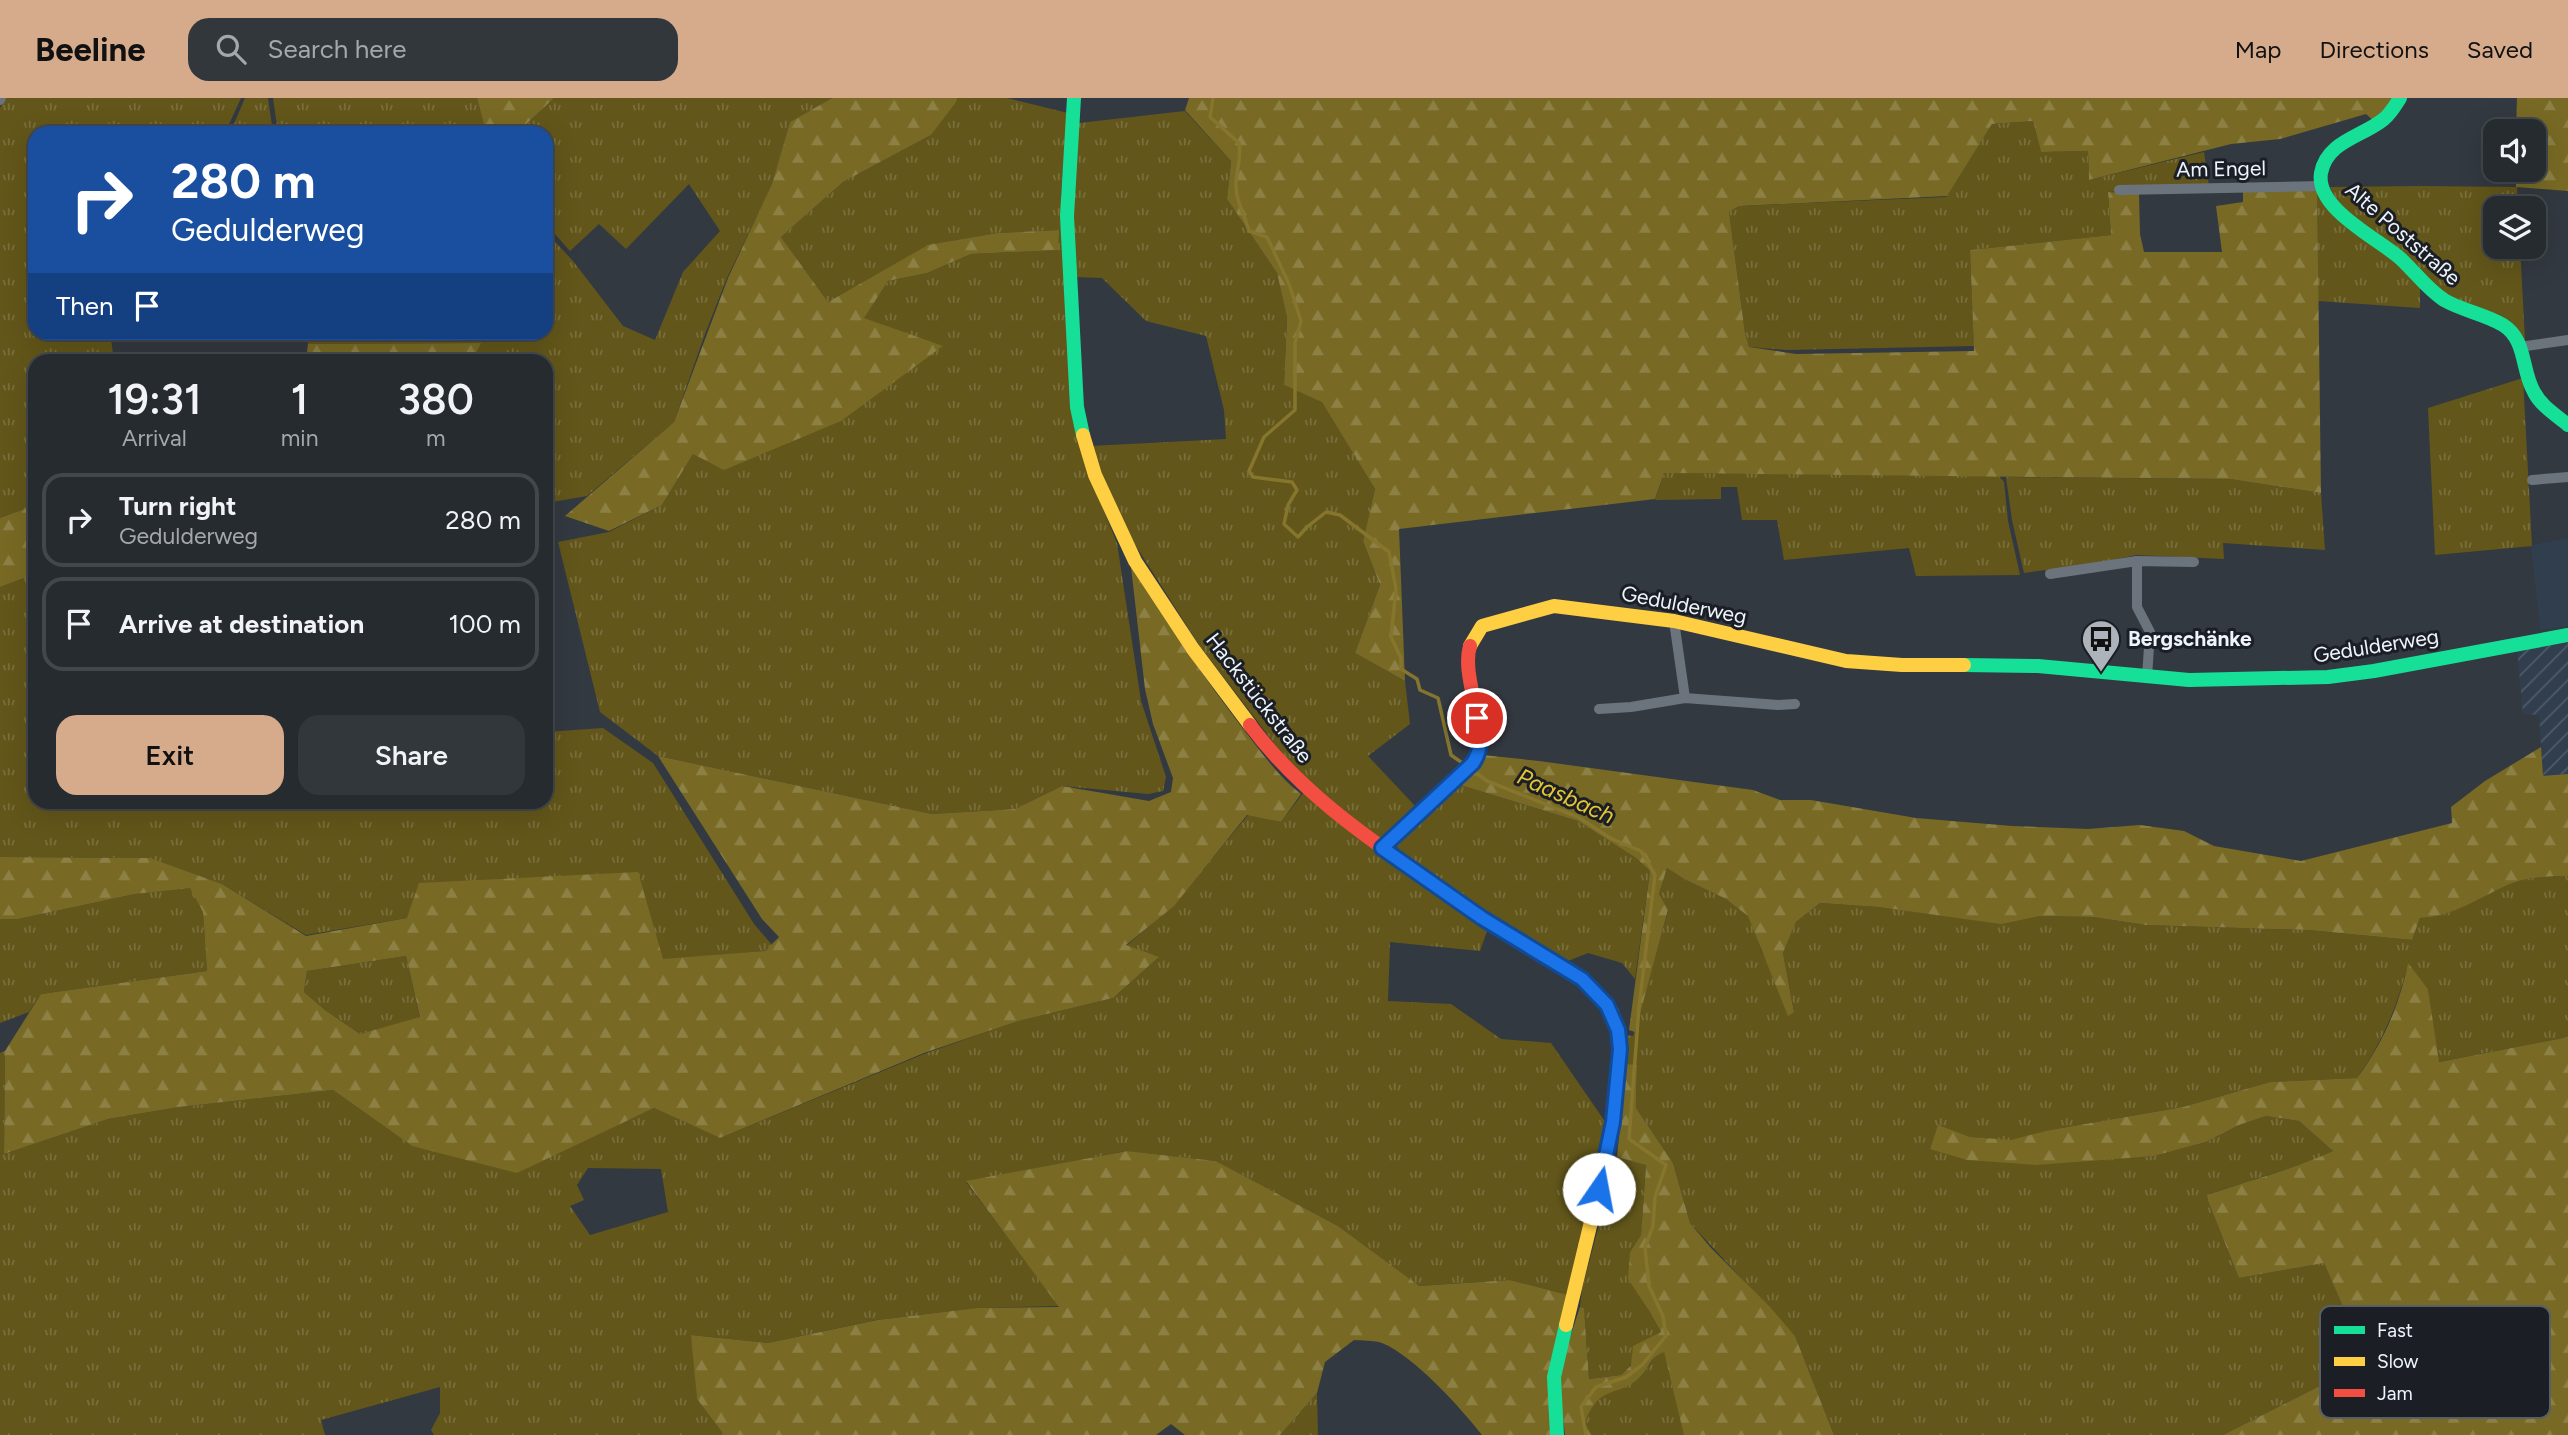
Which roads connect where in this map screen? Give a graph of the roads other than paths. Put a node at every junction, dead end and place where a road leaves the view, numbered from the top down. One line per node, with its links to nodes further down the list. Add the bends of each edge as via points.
1 (1074, 98): 19 (street, Hackstückstraße, via 1066,216 1069,274 1077,407 1095,475 1135,561 1241,714 1294,777)
2 (2400, 98): 3 (street, Alte Poststraße, via 2389,116 2328,154 2322,166)
3 (2323, 186): 4 (street, Am Engel); 6 (street, Alte Poststraße, via 2341,214 2400,258 2440,297 2506,327)
4 (2119, 190)
5 (2568, 340): 6 (street)
6 (2519, 347): 7 (street, Alte Poststraße, via 2535,394)
7 (2568, 425)
8 (2568, 477): 9 (street)
9 (2532, 480)
10 (2137, 561): 11 (street); 12 (street); 15 (street, via 2137,607 2150,632)
11 (2194, 562)
12 (2050, 574)
13 (1674, 621): 15 (street, Gedulderweg, via 1846,661 2038,666); 16 (street); 19 (street, Gedulderweg, via 1554,606 1482,626 1468,651 1481,743 1478,756)
14 (2568, 635): 15 (street, Gedulderweg, via 2328,677)
15 (2147, 677)
16 (1685, 698): 17 (street); 18 (street)
17 (1795, 704)
18 (1599, 709)
19 (1382, 848): 20 (street, Hackstückstraße, via 1590,986 1607,1005 1618,1030 1613,1122 1554,1377)
20 (1557, 1435)

